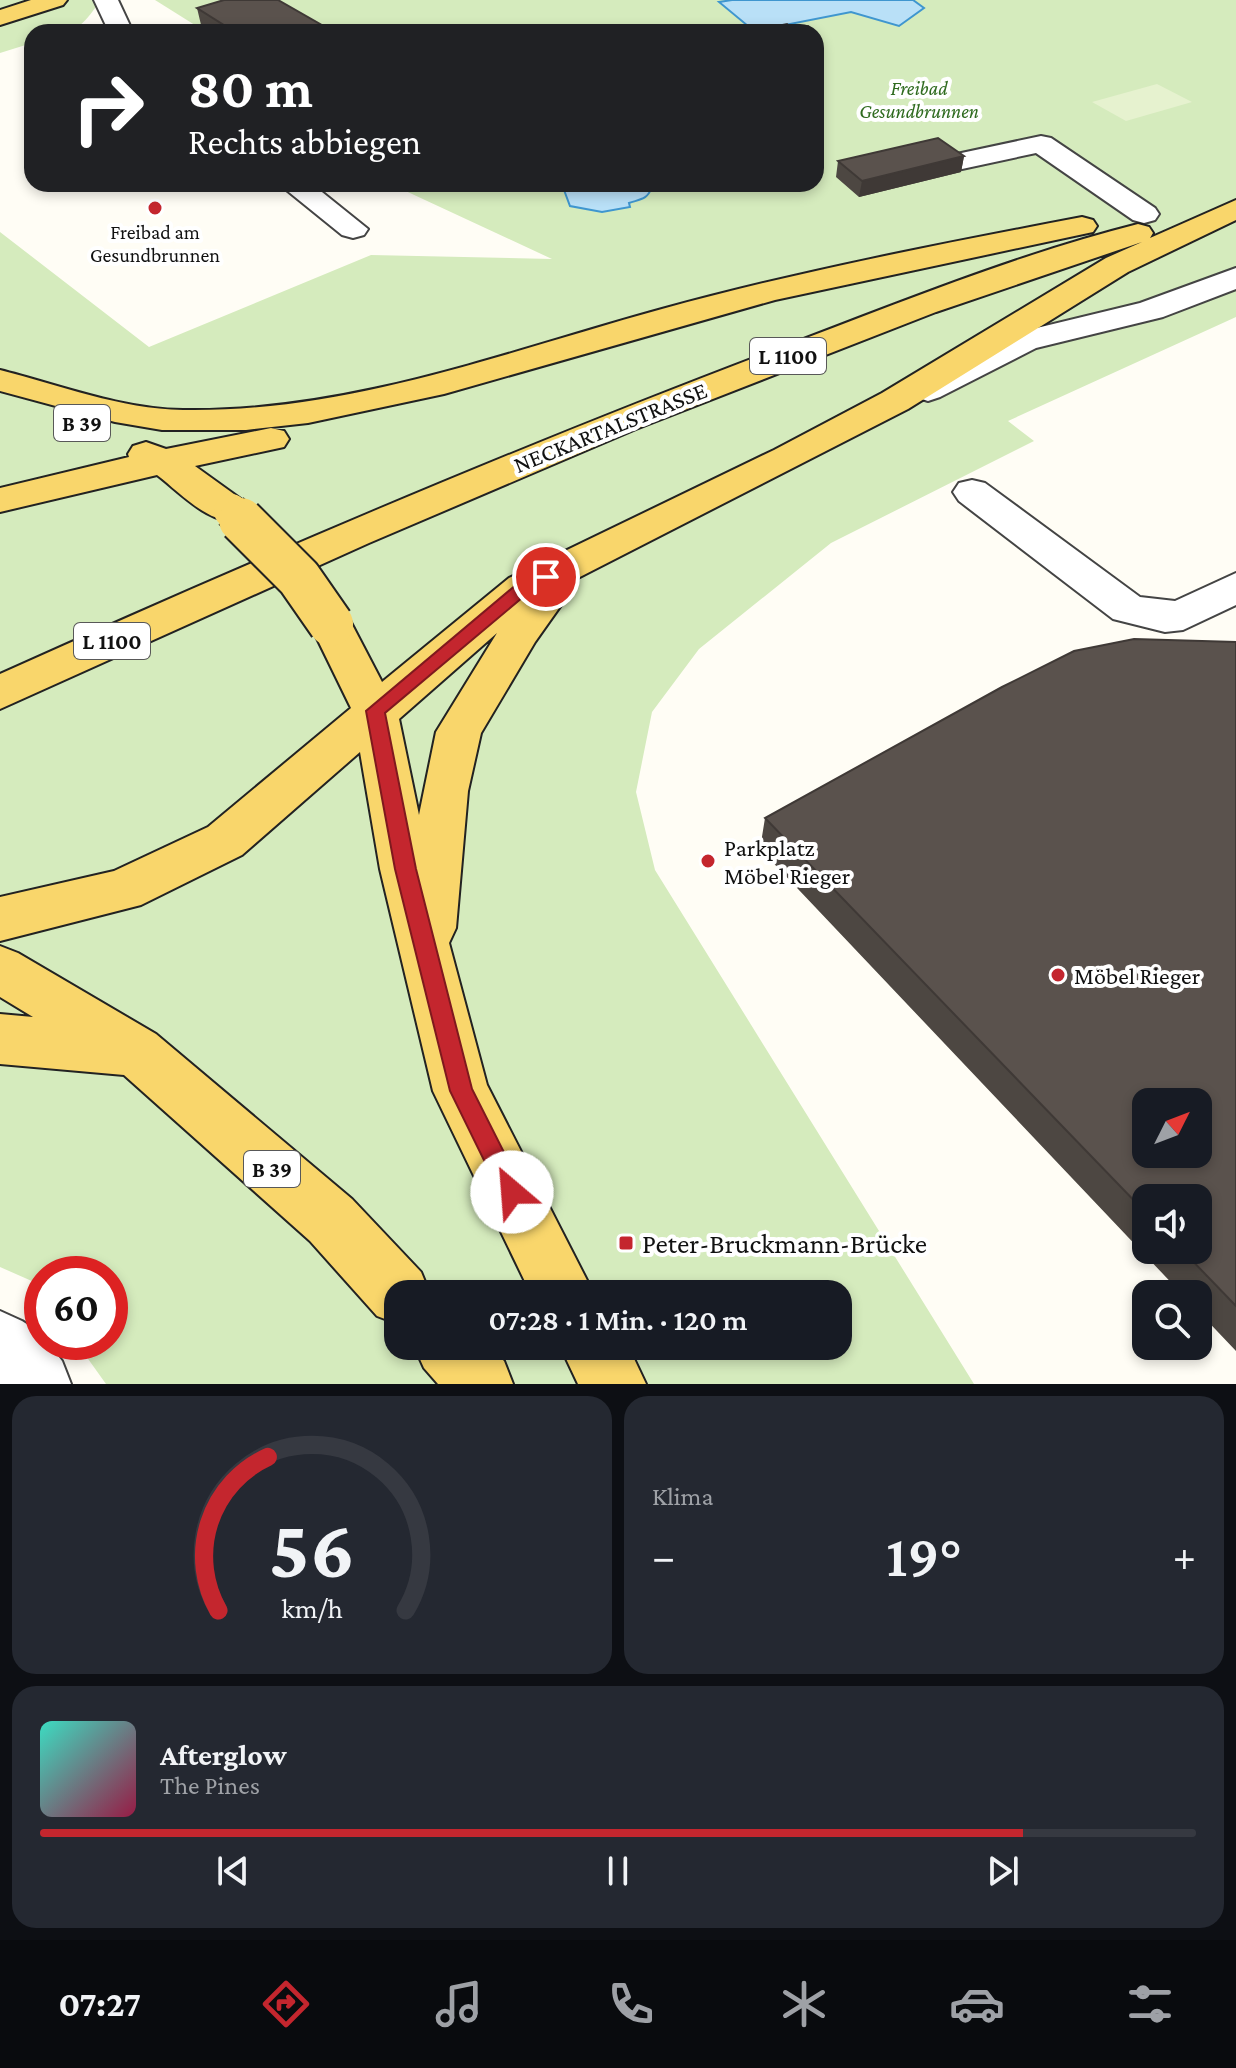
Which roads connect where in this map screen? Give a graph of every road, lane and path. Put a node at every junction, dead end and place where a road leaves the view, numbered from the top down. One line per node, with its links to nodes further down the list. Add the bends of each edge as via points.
1 (24, 0): 4 (main road)
2 (55, 0): 5 (main road)
3 (106, 0): 6 (street)
4 (0, 8)
5 (0, 18)
6 (117, 24)
7 (962, 161): 11 (street, via 1041,144)
8 (304, 192): 12 (street)
9 (1236, 200): 11 (main road); 22 (main road, NECKARTALSTRASSE / L 1100, via 953,296 588,435 349,534)
10 (1236, 209): 16 (main road, via 1117,265)
11 (1144, 214): 15 (main road, via 833,276)
12 (353, 229)
13 (1236, 278): 16 (street, via 1151,310 1024,341)
14 (0, 382): 15 (main road, via 180,421 274,417); 17 (main road, B 39)
15 (420, 391): 17 (main road, via 400,404 334,426)
16 (895, 401): 20 (main road)
17 (164, 462): 19 (main road); 23 (main road, B 39, bridge, via 231,511 297,574 318,599)
18 (972, 492): 21 (street, via 1128,609 1183,615)
19 (0, 500)
20 (569, 567): 23 (main road, via 523,588); 25 (main road, via 520,631 459,732 445,791)
21 (1236, 587)
22 (0, 693)
23 (375, 711): 24 (main road, via 225,841 123,890); 25 (main road, B 39)
24 (0, 919)
25 (428, 958): 30 (main road, B 39, via 461,1091)
26 (0, 969): 28 (main road, B 39)
27 (0, 1039): 28 (main road)
28 (137, 1052): 29 (main road, B 39, via 331,1220)
29 (386, 1280)
30 (556, 1280)
31 (0, 1343): 34 (street, via 19,1357)
32 (459, 1360): 35 (main road)
33 (600, 1360): 36 (main road)
34 (39, 1384)
35 (481, 1384)
36 (614, 1384)

